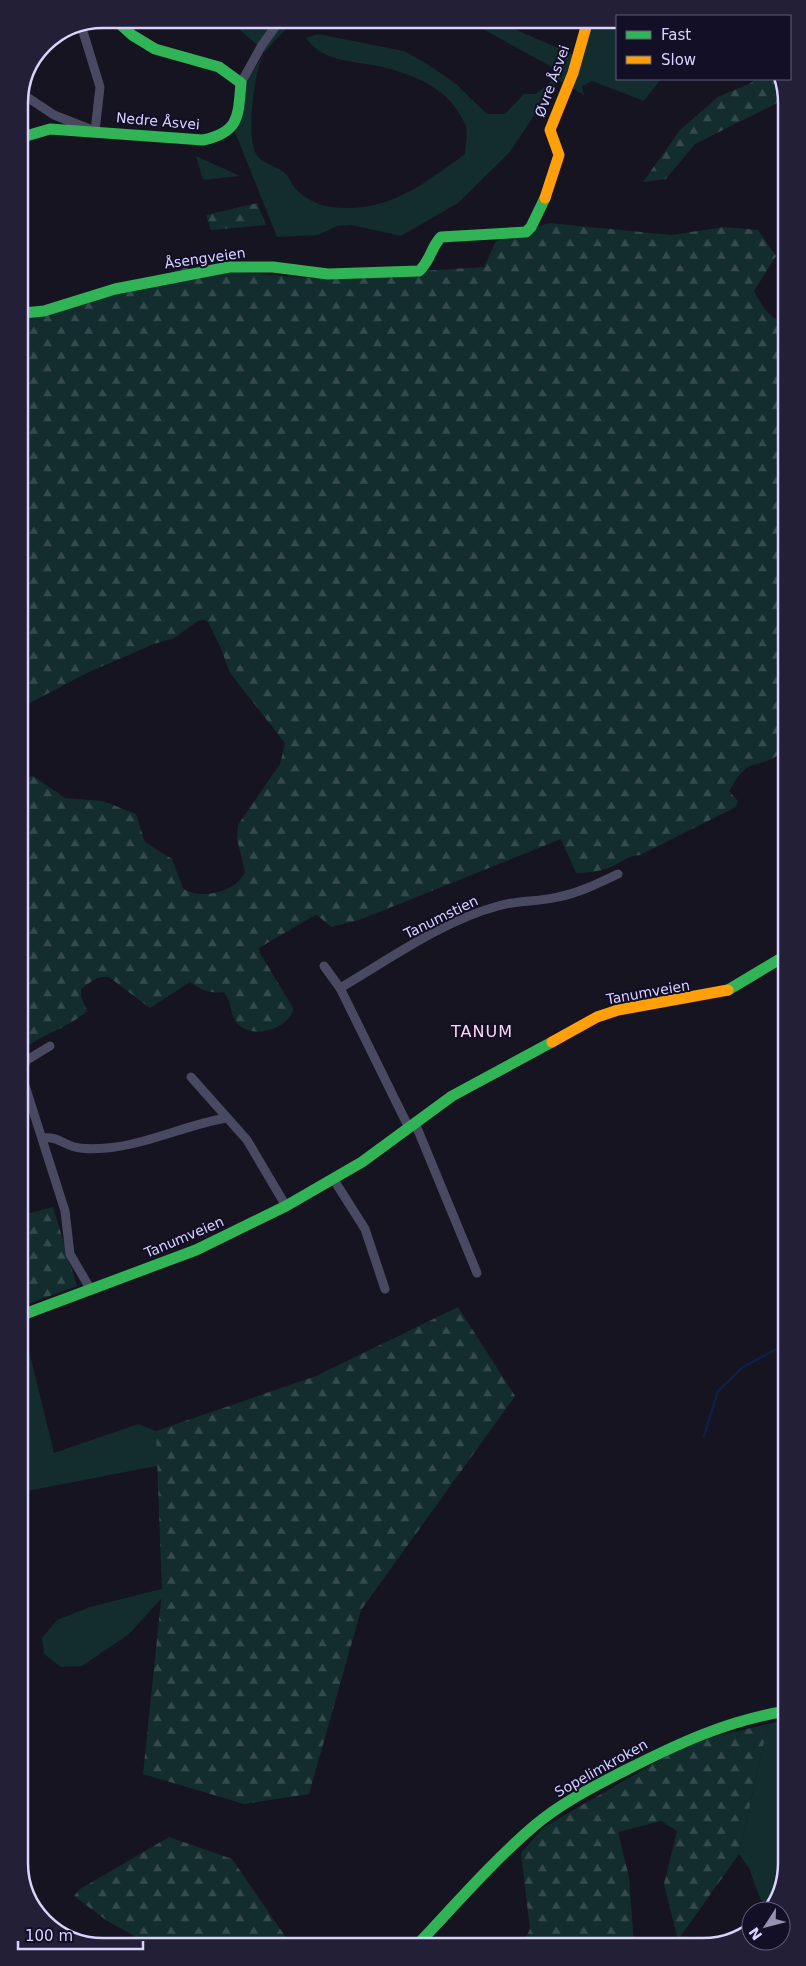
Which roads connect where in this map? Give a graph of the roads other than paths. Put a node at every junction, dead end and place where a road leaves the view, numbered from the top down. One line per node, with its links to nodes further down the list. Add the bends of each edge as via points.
1 (125, 28): 5 (street, via 155,49 219,67)
2 (274, 28): 5 (street)
3 (586, 28): 9 (street, Øvre Åsvei, via 573,73 550,130 559,155 546,197 531,228 515,234 441,237 430,251)
4 (83, 30): 7 (street, via 100,87)
5 (241, 83): 7 (street, Nedre Åsvei, via 239,115 228,130 213,138 192,140)
6 (28, 98): 7 (street, via 54,115)
7 (94, 131): 8 (street, Nedre Åsvei, via 50,129)
8 (28, 135)
9 (424, 267): 10 (street, Åsengveien, via 406,273 328,274 273,267 200,271)
10 (28, 313)
11 (618, 874): 14 (street, Tanumstien, via 558,898 499,905 473,914)
12 (778, 960): 20 (street, Tanumveien, via 728,990 618,1010 597,1017 460,1092)
13 (324, 966): 14 (street)
14 (340, 988): 20 (street)
15 (50, 1046): 16 (street)
16 (27, 1060)
17 (191, 1077): 19 (street)
18 (27, 1090): 21 (street)
19 (226, 1118): 21 (street, via 142,1142 107,1148 86,1149 69,1146 52,1137); 23 (street, via 247,1140)
20 (412, 1126): 22 (street, Tanumveien); 24 (street)
21 (44, 1138): 26 (street, via 65,1211 70,1254)
22 (334, 1180): 23 (street, Tanumveien); 25 (street, via 365,1229)
23 (286, 1206): 26 (street, Tanumveien, via 196,1250)
24 (477, 1273)
25 (385, 1289)
26 (91, 1290): 27 (street, Tanumveien)
27 (27, 1313)
28 (778, 1713): 29 (street, Sopelimkroken, via 731,1721 691,1736 570,1799 534,1826 499,1859)
29 (424, 1938)

